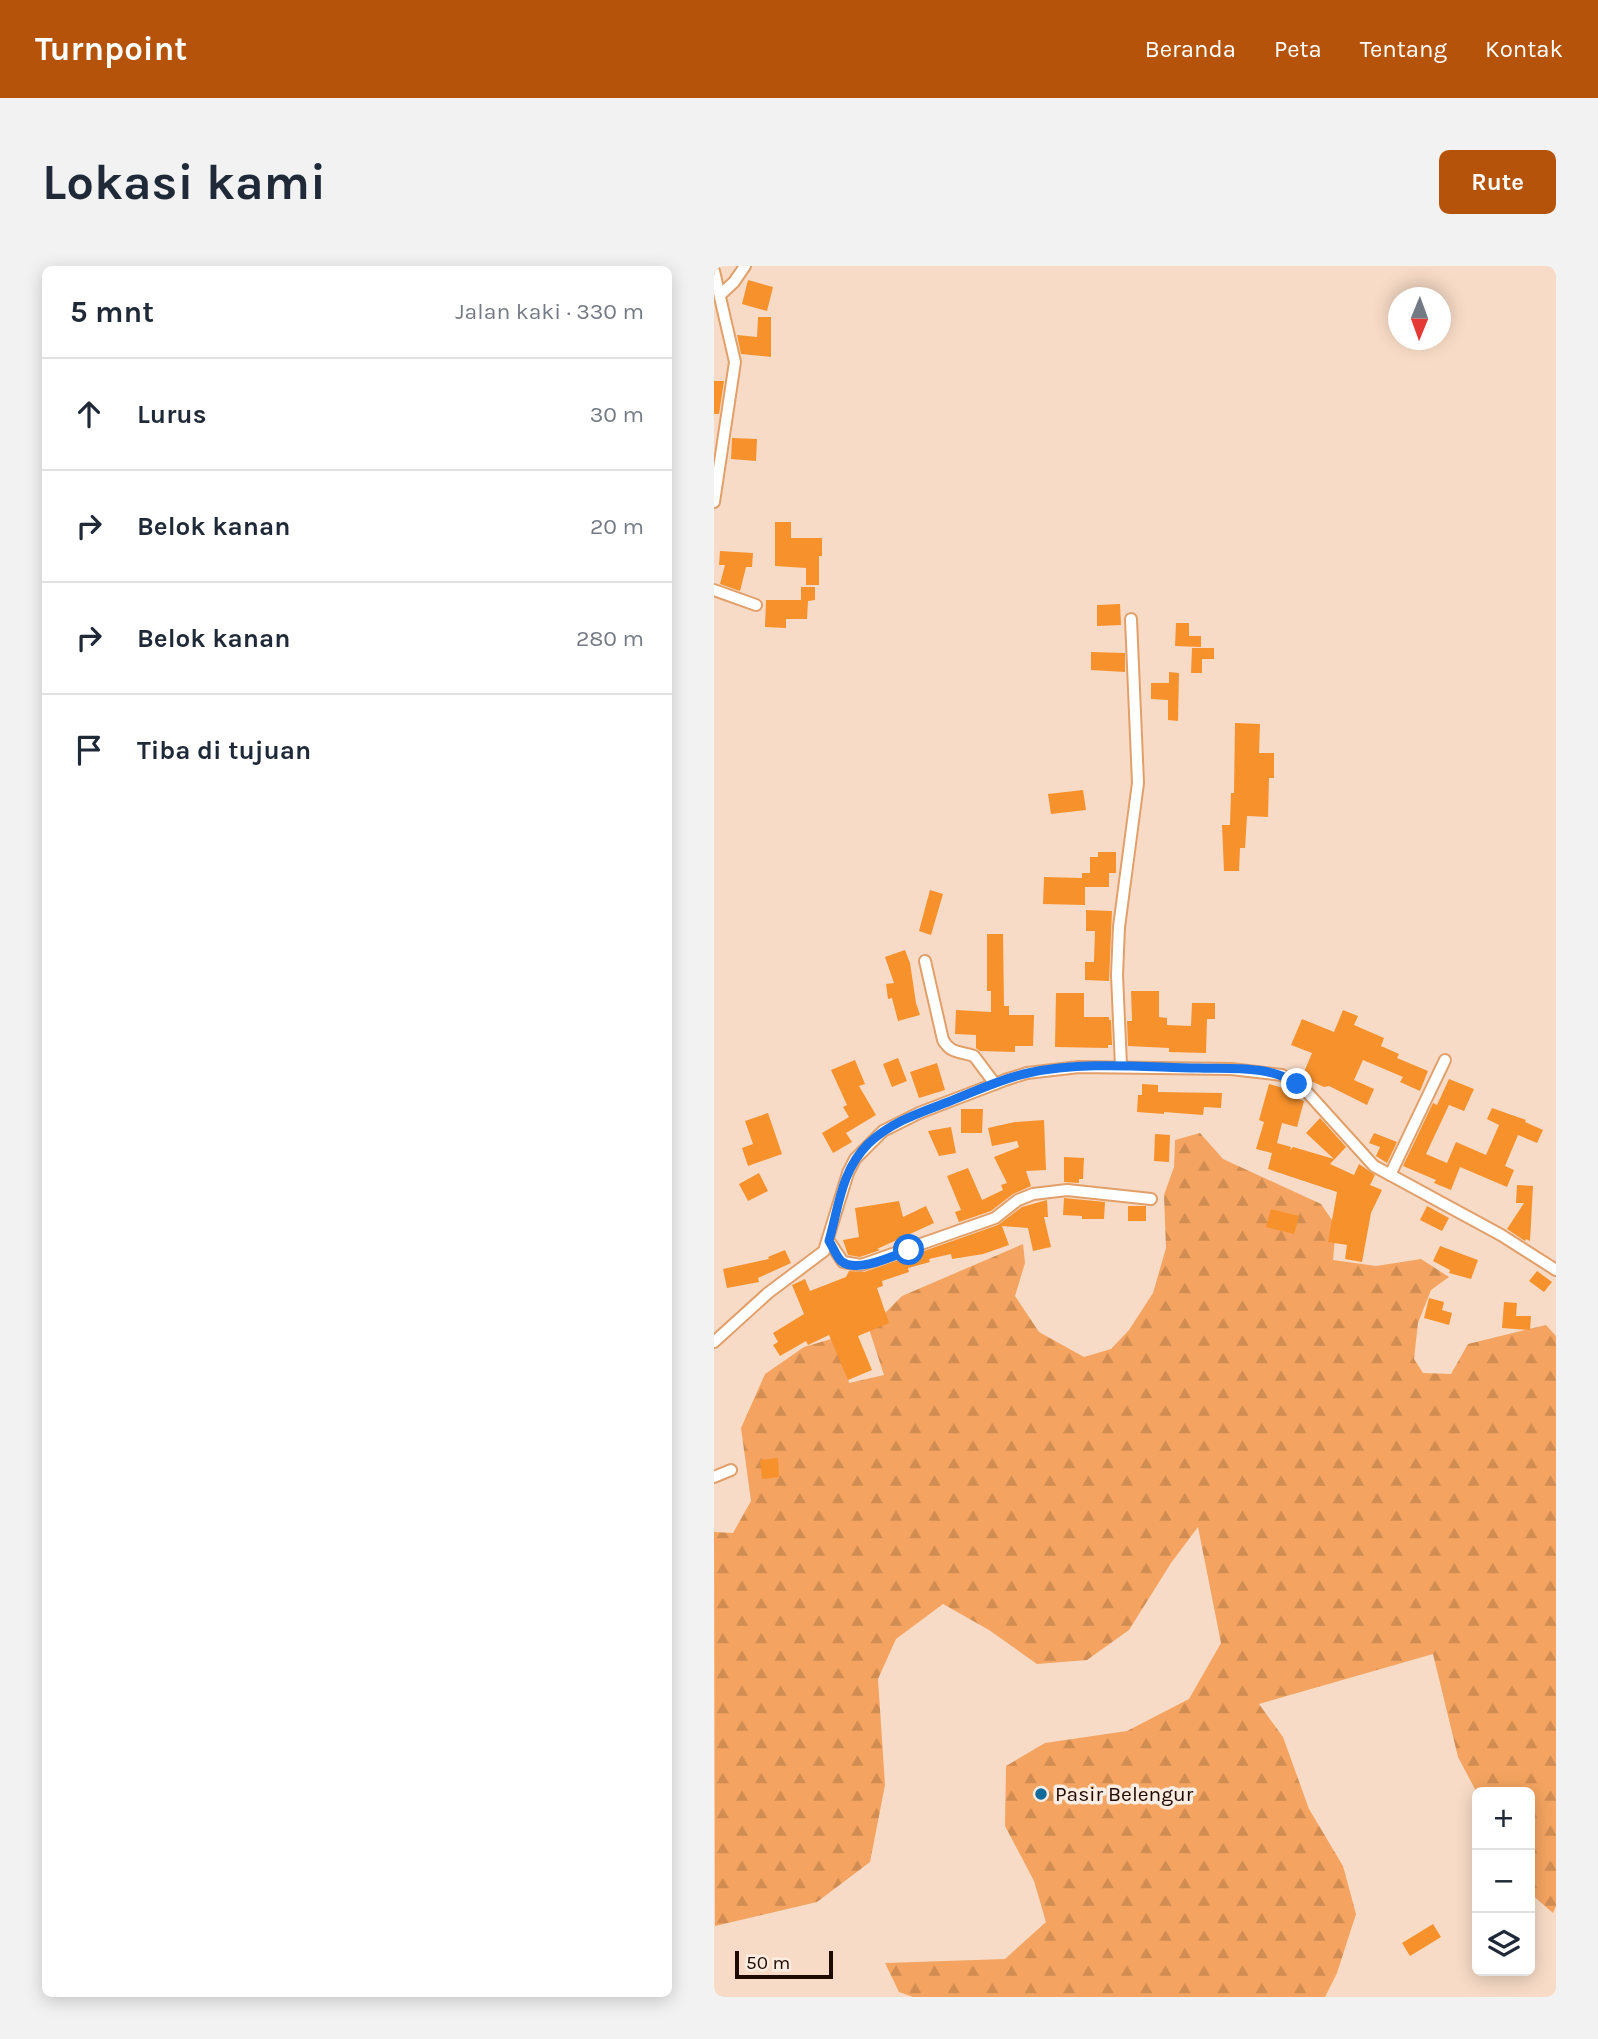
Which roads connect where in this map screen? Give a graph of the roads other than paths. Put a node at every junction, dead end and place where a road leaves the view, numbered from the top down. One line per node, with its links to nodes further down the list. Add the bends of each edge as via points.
1 (745, 266): 3 (street)
2 (714, 271): 3 (street)
3 (720, 295): 4 (street, via 735,368)
4 (714, 502)
5 (714, 590): 6 (street)
6 (757, 605)
7 (1131, 619): 10 (street, via 1138,783 1119,927)
8 (925, 961): 11 (street, via 947,1048 974,1055)
9 (1445, 1060): 12 (street)
10 (1121, 1066): 11 (street, via 1027,1073); 12 (street, via 1282,1075 1307,1092 1369,1161)
11 (995, 1084): 14 (street, via 900,1121 868,1144 848,1173)
12 (1390, 1175): 15 (street)
13 (1151, 1199): 14 (street, via 1044,1191 1025,1196 988,1221 861,1265 843,1262)
14 (829, 1241): 16 (street, via 821,1255 768,1293)
15 (1556, 1270)
16 (714, 1342)
17 (731, 1470): 18 (street)
18 (714, 1477)

